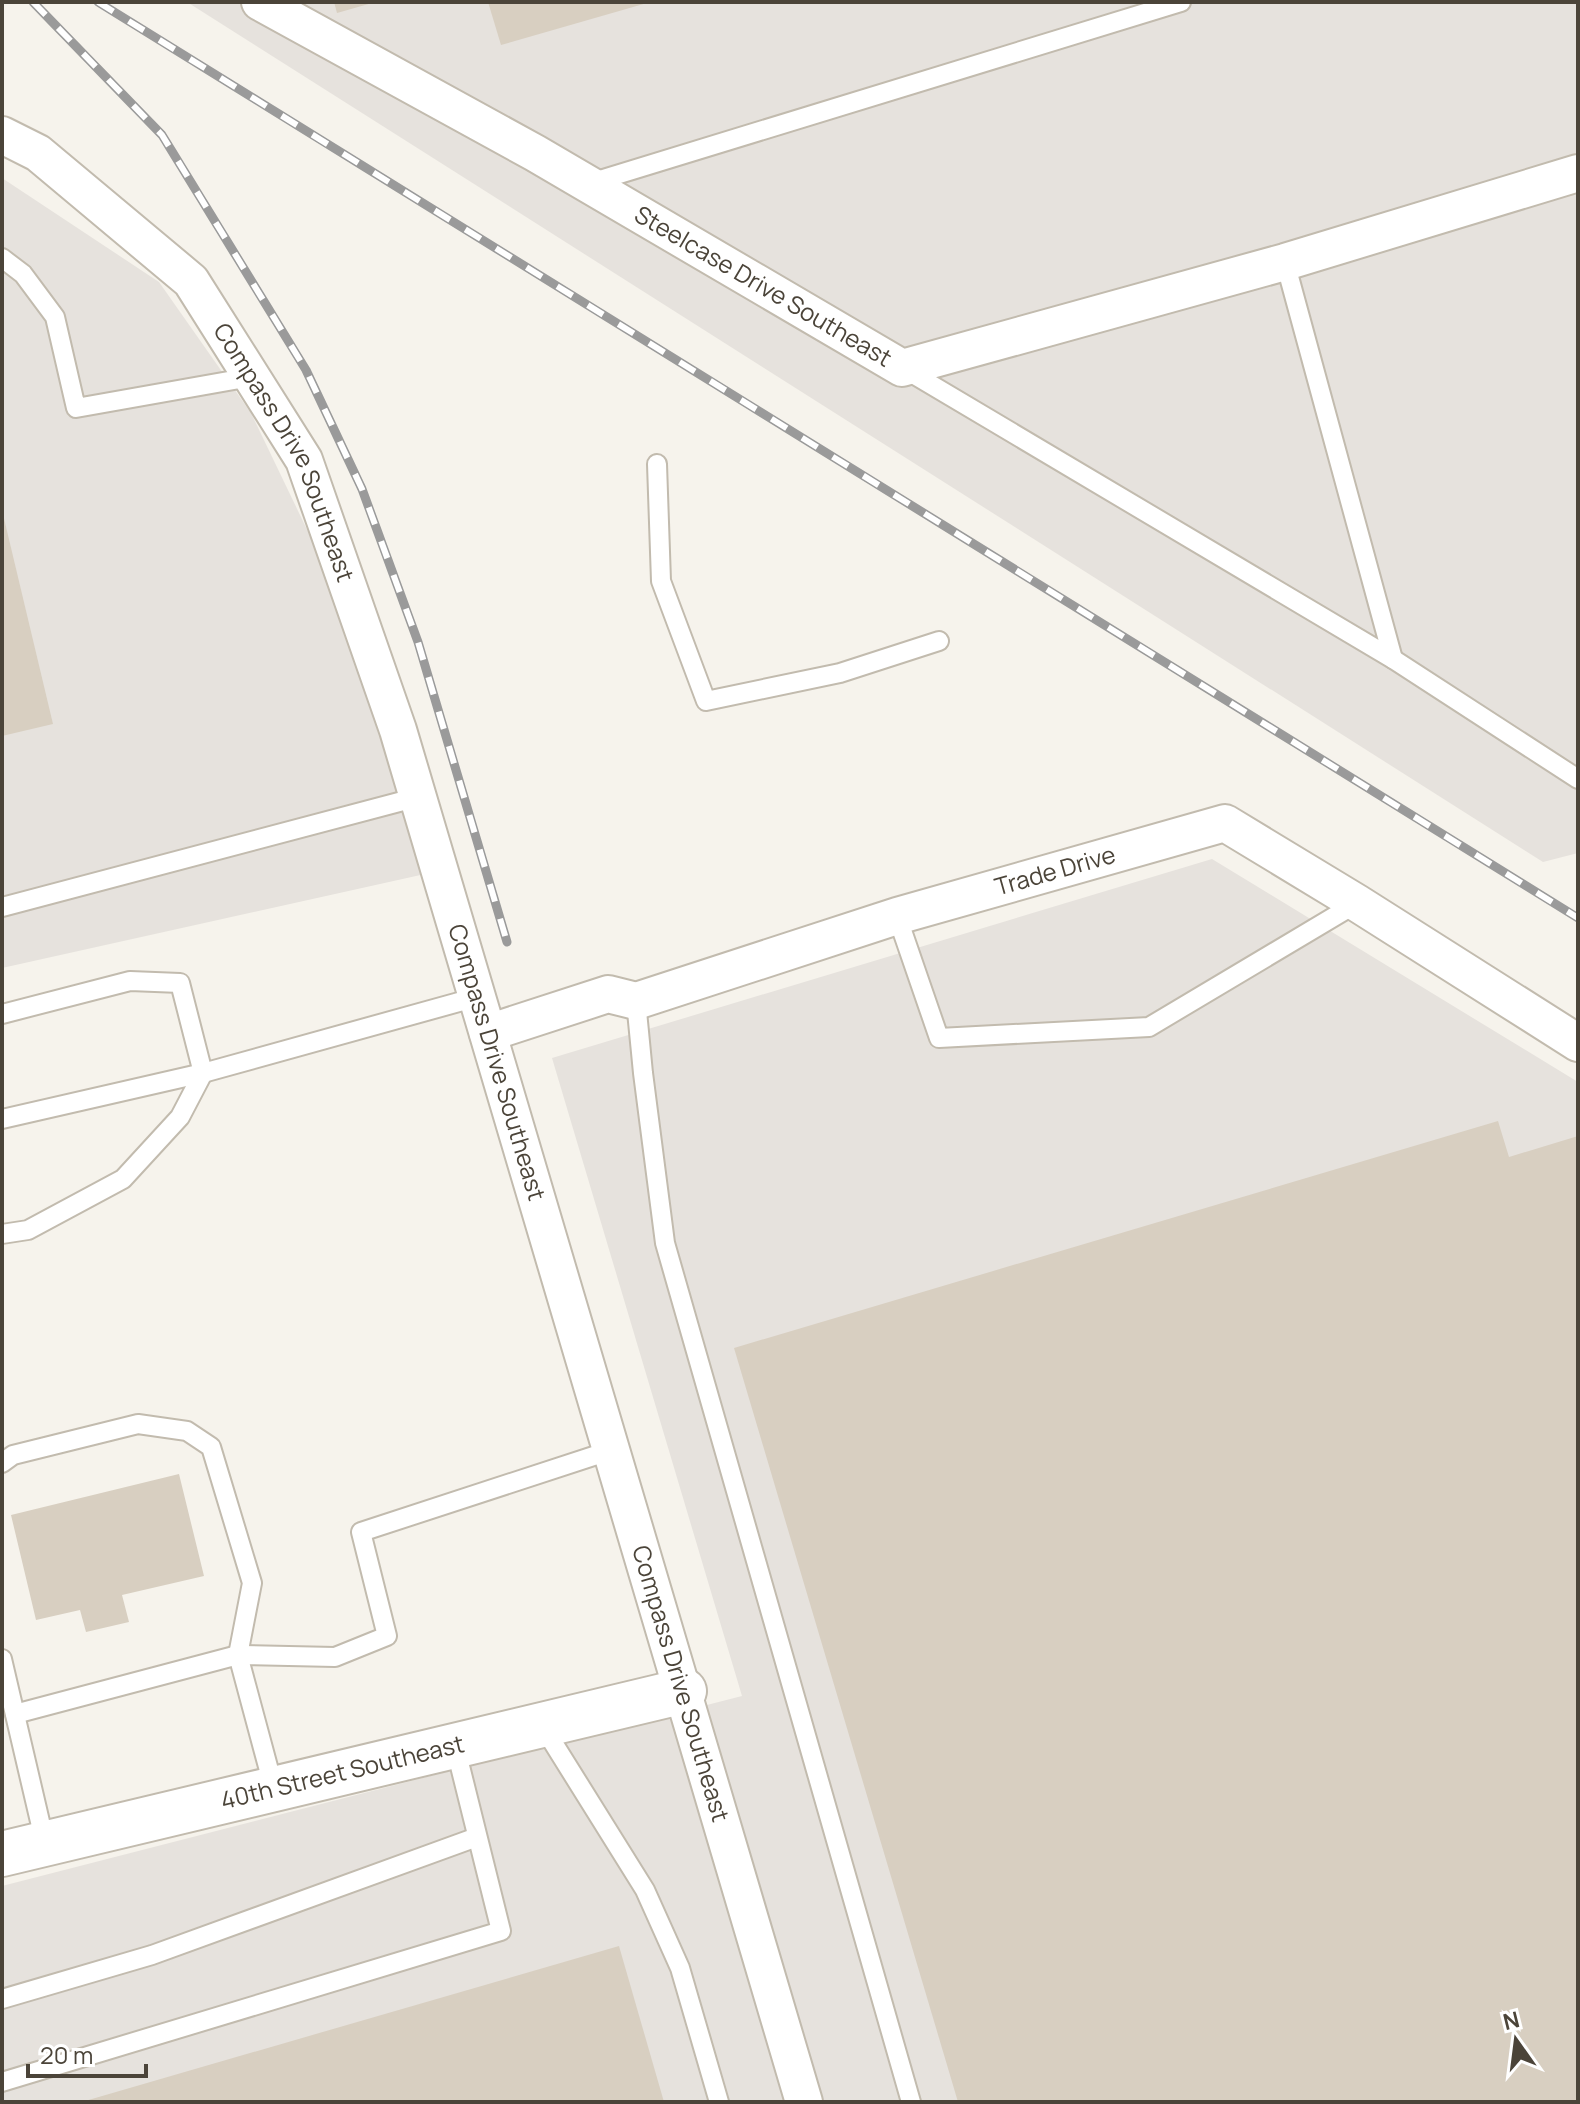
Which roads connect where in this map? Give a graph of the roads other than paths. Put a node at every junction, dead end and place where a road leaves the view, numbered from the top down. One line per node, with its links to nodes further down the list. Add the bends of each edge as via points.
1 (260, 2): 5 (street, Steelcase Drive Southeast)
2 (1181, 2): 5 (lane)
3 (2, 135): 9 (street, Compass Drive Southeast, via 38,153 191,281)
4 (1578, 173): 7 (street, Steelcase Drive Southeast)
5 (587, 184): 8 (street, Steelcase Drive Southeast)
6 (2, 258): 9 (lane, via 23,274 55,317 76,408)
7 (1285, 262): 8 (street, Steelcase Drive Southeast); 12 (lane)
8 (902, 368): 12 (lane)
9 (251, 377): 14 (street, Compass Drive Southeast, via 304,460)
10 (657, 464): 11 (lane, via 661,581 706,701 840,673)
11 (939, 641)
12 (1393, 659): 13 (lane)
13 (1578, 779)
14 (418, 797): 16 (lane); 18 (street, Compass Drive Southeast)
15 (1357, 903): 17 (street, Trade Drive, via 1225,823); 17 (lane, via 1149,1027 939,1038); 22 (street, Trade Drive)
16 (2, 907)
17 (897, 916): 19 (street, Trade Drive)
18 (477, 997): 21 (street, Compass Drive Southeast); 23 (lane)
19 (636, 1001): 21 (street, Trade Drive, via 608,994); 42 (lane, via 665,1243)
20 (2, 1014): 23 (lane, via 130,981 180,983)
21 (488, 1033): 26 (street, Compass Drive Southeast)
22 (1578, 1043)
23 (203, 1073): 24 (lane); 25 (lane, via 180,1117 123,1179 28,1230)
24 (2, 1119)
25 (2, 1234)
26 (612, 1450): 28 (lane, via 361,1532 387,1636 335,1657); 30 (street, Compass Drive Southeast)
27 (2, 1463): 28 (lane, via 13,1455 138,1424 187,1431 211,1447 252,1583)
28 (238, 1655): 31 (lane); 34 (lane)
29 (2, 1659): 31 (lane)
30 (684, 1691): 32 (street, 40th Street Southeast); 41 (street, Compass Drive Southeast)
31 (15, 1714): 36 (lane)
32 (542, 1725): 33 (street, 40th Street Southeast); 40 (lane, via 645,1890 680,1968)
33 (455, 1746): 34 (street, 40th Street Southeast); 35 (lane)
34 (274, 1789): 36 (street, 40th Street Southeast)
35 (477, 1837): 38 (lane, via 152,1955); 39 (lane, via 501,1931)
36 (45, 1843): 37 (street, 40th Street Southeast)
37 (2, 1854)
38 (2, 1999)
39 (2, 2082)
40 (719, 2102)
41 (804, 2102)
42 (911, 2102)

